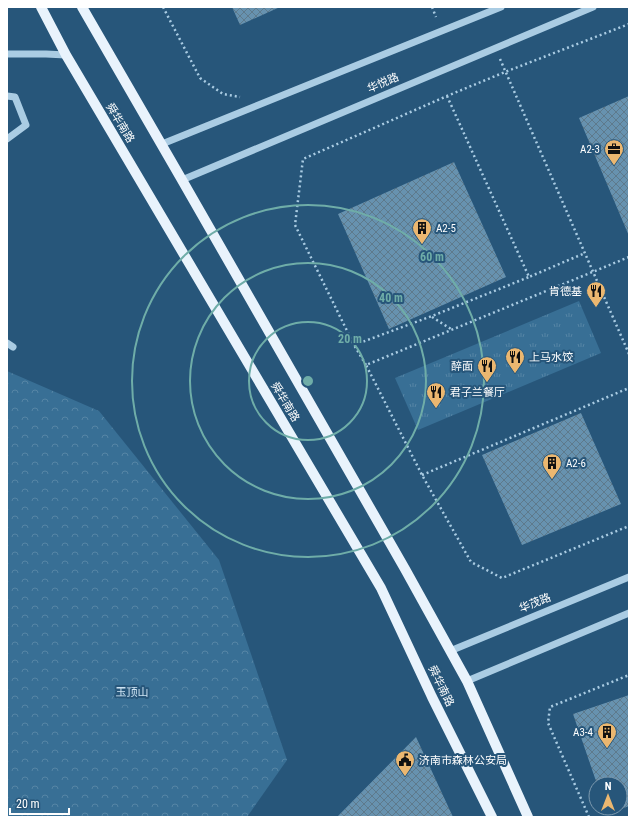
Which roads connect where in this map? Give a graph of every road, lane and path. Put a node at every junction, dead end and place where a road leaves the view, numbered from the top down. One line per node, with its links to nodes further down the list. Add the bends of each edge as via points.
1 (41, 7): 11 (main road, 舜华南路)
2 (82, 7): 17 (main road, 舜华南路)
3 (163, 7): 13 (path, via 200,78 222,94 239,97)
4 (432, 7): 7 (path, via 436,17)
5 (501, 7): 17 (street)
6 (593, 7): 9 (street, 华悦路)
7 (442, 14)
8 (629, 24): 12 (path)
9 (495, 48): 12 (path); 18 (street, 华悦路)
10 (7, 54): 11 (street)
11 (66, 55): 37 (main road, 舜华南路, via 381,588)
12 (505, 72): 15 (path); 19 (path)
13 (246, 94)
14 (7, 96): 16 (street, via 15,96 26,125)
15 (447, 96): 22 (path); 25 (path, via 303,159 295,225)
16 (7, 139)
17 (162, 144): 18 (main road, 舜华南路)
18 (182, 180): 34 (main road, 舜华南路)
19 (585, 253): 21 (path); 22 (path)
20 (629, 256): 21 (path)
21 (593, 271): 24 (path); 26 (path)
22 (529, 277): 23 (path)
23 (432, 316): 24 (path); 25 (path)
24 (452, 329): 28 (path)
25 (354, 345): 28 (path)
26 (628, 347): 27 (path)
27 (629, 354)
28 (366, 365): 30 (path)
29 (629, 388): 30 (path)
30 (422, 475): 31 (path, via 471,562 502,578)
31 (629, 526)
32 (629, 577): 34 (street, 华茂路)
33 (629, 613): 36 (street)
34 (450, 651): 36 (main road, 舜华南路)
35 (629, 675): 39 (path, via 550,707 548,723)
36 (467, 681): 38 (main road, 舜华南路)
37 (492, 817)
38 (528, 817)
39 (589, 817)

